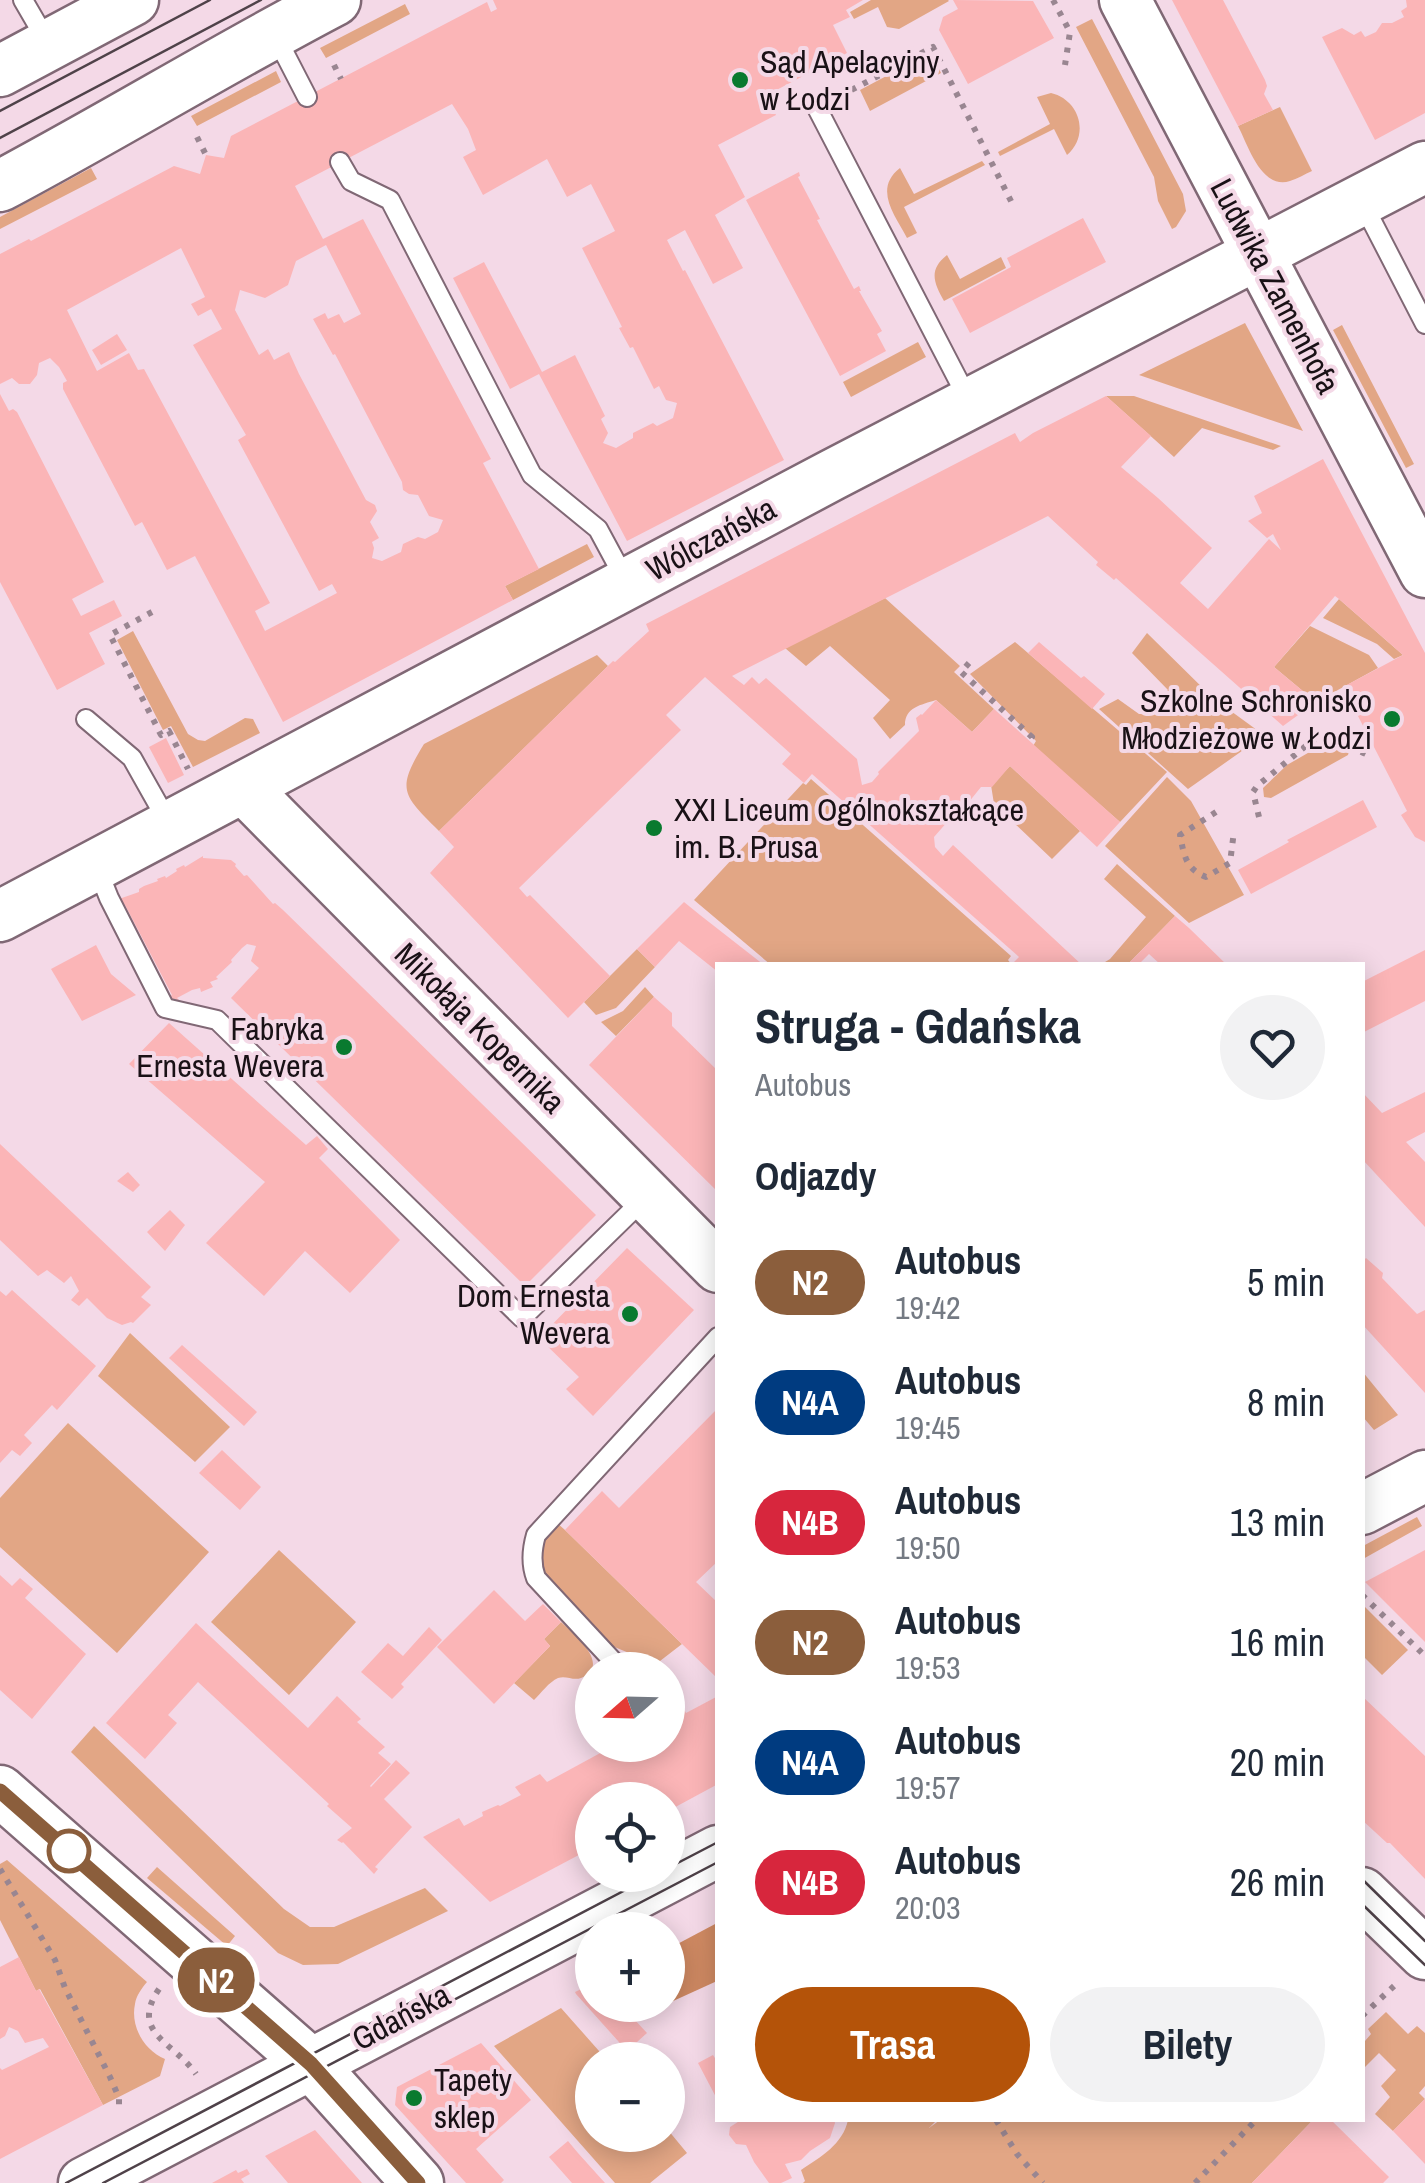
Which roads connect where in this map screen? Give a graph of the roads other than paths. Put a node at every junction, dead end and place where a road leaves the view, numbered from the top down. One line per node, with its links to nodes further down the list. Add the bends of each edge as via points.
1 (24, 0): 6 (lane)
2 (133, 0): 6 (street)
3 (335, 0): 5 (street)
4 (1125, 0): 14 (street, Ludwika Zamenhofa)
5 (273, 32): 8 (lane); 12 (street)
6 (48, 44): 7 (street)
7 (0, 71)
8 (306, 97)
9 (817, 108): 16 (lane)
10 (340, 162): 18 (lane, via 352,181 393,204 532,475 598,529)
11 (1425, 167): 13 (street, Wólczańska)
12 (0, 186)
13 (1362, 200): 14 (street, Wólczańska); 15 (lane)
14 (1258, 255): 16 (street, Wólczańska); 17 (street, Ludwika Zamenhofa)
15 (1425, 324)
16 (970, 404): 18 (street, Wólczańska)
17 (1425, 572)
18 (628, 584): 20 (street, Wólczańska)
19 (86, 719): 21 (lane, via 132,758)
20 (244, 788): 21 (street, Wólczańska); 24 (street, Mikołaja Kopernika)
21 (170, 826): 22 (street, Wólczańska)
22 (96, 865): 23 (street, Wólczańska); 24 (lane, via 165,1008 217,1020 522,1318)
23 (0, 916)
24 (646, 1196): 25 (street, Mikołaja Kopernika)
25 (715, 1264)
26 (715, 1340): 29 (lane, via 536,1535 536,1578)
27 (1425, 1476): 28 (street)
28 (1365, 1506)
29 (605, 1652)
30 (0, 1791): 34 (street)
31 (715, 1853): 34 (street, Gdańska)
32 (1365, 1896): 33 (street)
33 (1425, 1954)
34 (311, 2064): 35 (street, Gdańska); 36 (street)
35 (84, 2183)
36 (418, 2183)

